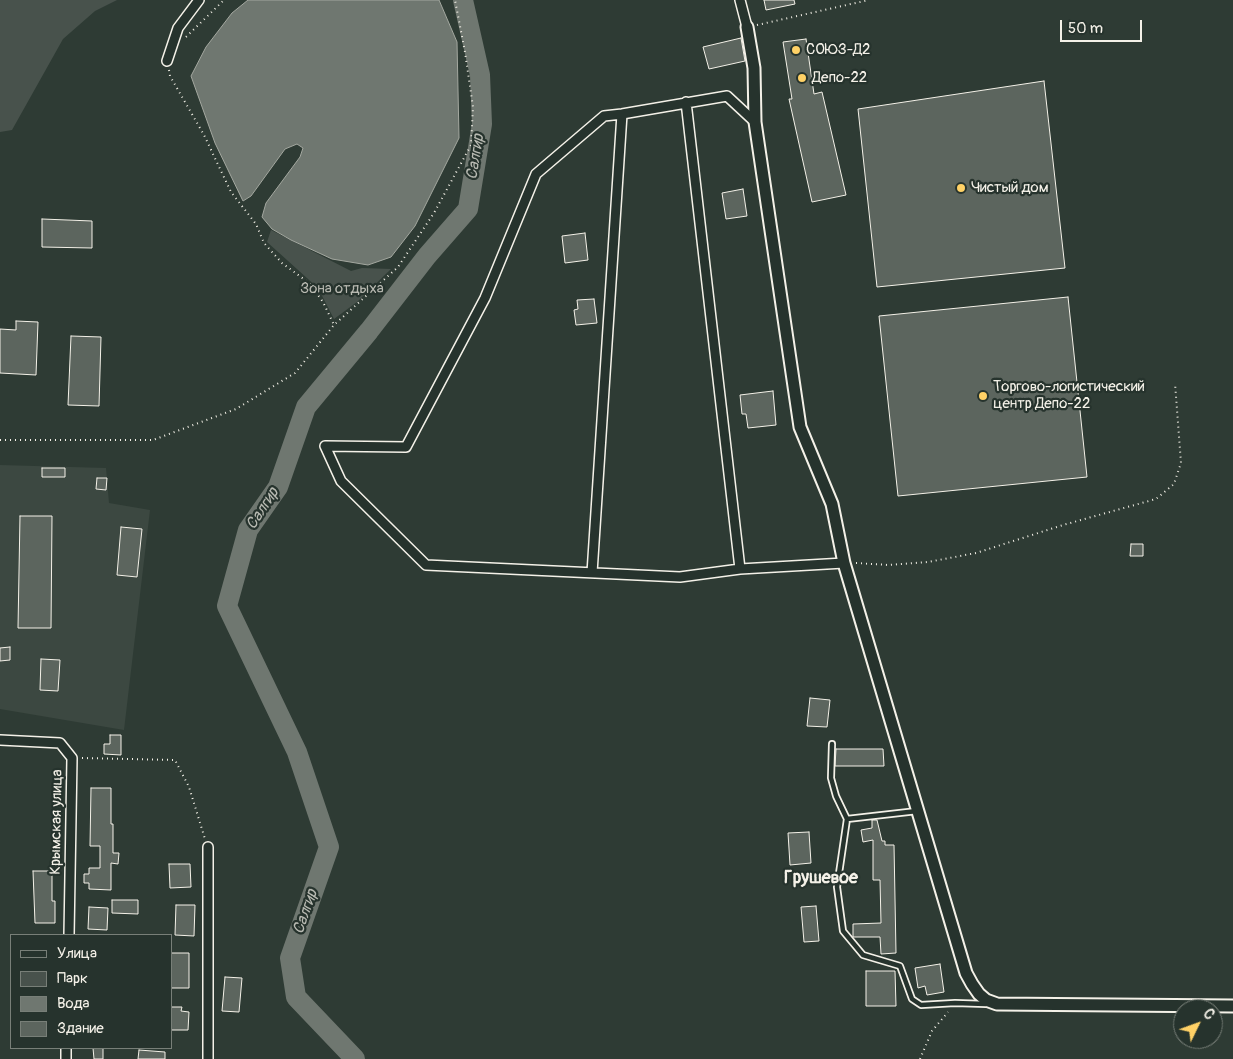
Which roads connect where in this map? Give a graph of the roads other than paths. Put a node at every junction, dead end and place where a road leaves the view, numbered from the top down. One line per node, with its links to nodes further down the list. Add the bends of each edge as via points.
1 (199, 0): 4 (street, via 178,28)
2 (740, 0): 3 (street)
3 (747, 27): 7 (street, via 754,68)
4 (167, 61)
5 (686, 102): 6 (street); 7 (street, via 727,96); 9 (street)
6 (622, 114): 10 (street); 10 (street, via 604,116 536,174 486,298 406,447 325,446 341,480 426,565)
7 (755, 122): 8 (street, via 800,427 832,504)
8 (844, 563): 9 (street); 13 (street)
9 (740, 569): 10 (street, via 680,577)
10 (592, 573)
11 (0, 740): 16 (street, Крымская улица, via 60,743 72,758)
12 (832, 744): 14 (lane, via 831,778)
13 (918, 811): 14 (lane); 17 (street, via 966,972 978,994)
14 (848, 819): 17 (lane, via 837,887 843,931 863,955 900,966 912,999 921,1005)
15 (208, 847): 19 (street)
16 (69, 934)
17 (997, 1004): 18 (street)
18 (1233, 1006)
19 (208, 1059)

